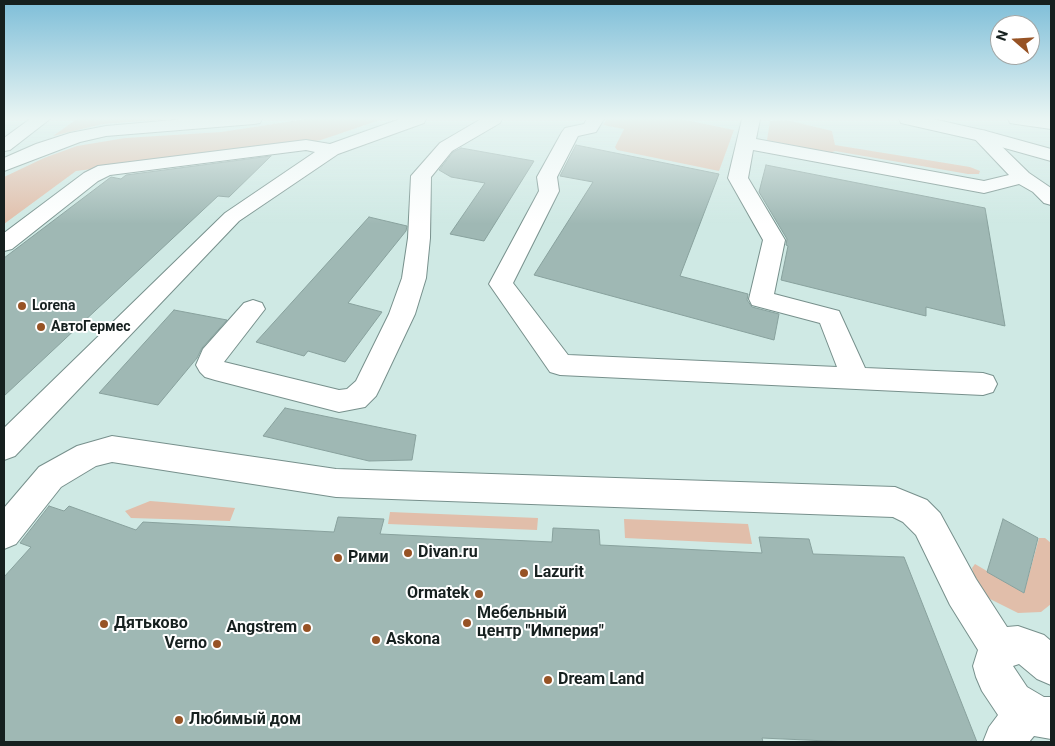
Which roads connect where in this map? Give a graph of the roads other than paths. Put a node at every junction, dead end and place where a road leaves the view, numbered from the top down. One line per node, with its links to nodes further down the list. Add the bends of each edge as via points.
1 (30, 154): 9 (main road)
2 (235, 154): 12 (main road, via 106,170 91,177)
3 (325, 154): 16 (main road, via 232,218)
4 (440, 154): 13 (main road, via 421,176 414,278 402,314 366,388 354,399 339,401 215,370 210,365 212,356)
5 (560, 154): 14 (main road, via 547,177 550,191 501,284 560,365)
6 (744, 154): 14 (main road, via 738,178 774,240 761,299 830,317)
7 (804, 154): 10 (main road, via 984,187)
8 (999, 154): 10 (main road)
9 (4, 165)
10 (1022, 176): 11 (main road)
11 (1051, 199)
12 (4, 244)
13 (253, 309)
14 (855, 378): 15 (main road)
15 (983, 384)
16 (4, 447)
17 (4, 533): 18 (main road, via 50,477 88,455 112,449 336,483 895,502 915,511 928,524 963,592)
18 (999, 649): 19 (main road, via 1018,645 1030,649); 20 (main road, via 993,666 996,677)
19 (1051, 665)
20 (1027, 724)

